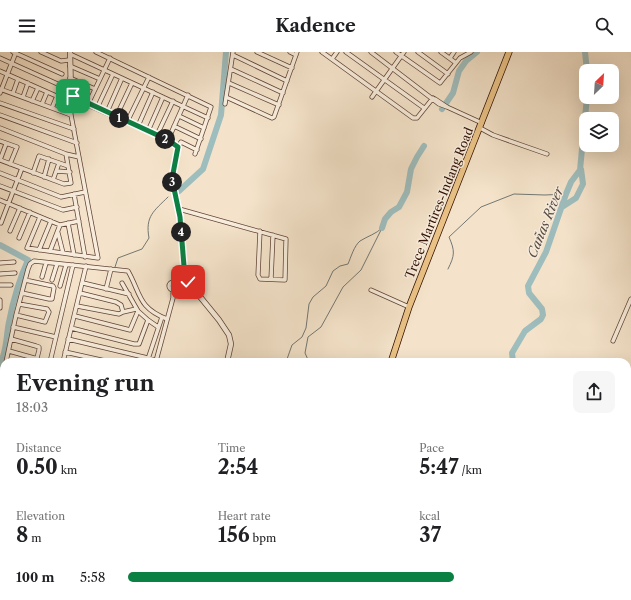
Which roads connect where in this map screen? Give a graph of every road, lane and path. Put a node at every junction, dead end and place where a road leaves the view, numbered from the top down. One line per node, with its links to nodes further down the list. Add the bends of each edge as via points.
1 (15, 52): 25 (street); 34 (street)
2 (41, 52): 26 (street)
3 (96, 52): 22 (street)
4 (257, 52): 28 (street)
5 (290, 52): 18 (street)
6 (322, 52): 24 (street)
7 (337, 52): 24 (street)
8 (346, 52): 42 (street)
9 (371, 52): 29 (street)
10 (396, 52): 20 (street)
11 (404, 52): 20 (street)
12 (418, 52): 36 (street)
13 (441, 52): 23 (street)
14 (454, 52): 23 (street)
15 (471, 52): 27 (street)
16 (509, 52): 88 (main road, Trece Martires-Indang Road)
17 (70, 53): 26 (street); 30 (street)
18 (297, 53): 28 (street)
19 (233, 54): 31 (street); 43 (street)
20 (402, 56): 29 (street); 36 (street, via 438,82 442,82)
21 (0, 58): 25 (street)
22 (110, 58): 30 (street); 37 (street)
23 (450, 58): 27 (street)
24 (332, 59): 52 (street)
25 (11, 63): 33 (street); 54 (street)
26 (69, 63): 38 (street); 41 (street)
27 (456, 63): 36 (street)
28 (292, 68): 43 (street)
29 (393, 68): 42 (street); 64 (street)
30 (104, 70): 35 (street); 41 (street)
31 (231, 70): 46 (street); 57 (street)
32 (0, 71): 33 (street)
33 (7, 74): 40 (street); 51 (street)
34 (62, 74)
35 (113, 74): 39 (street); 76 (street)
36 (448, 74)
37 (149, 76): 49 (street); 59 (street)
38 (70, 78): 47 (street); 54 (street)
39 (122, 78): 45 (street); 79 (street)
40 (18, 79): 44 (street); 56 (street)
41 (100, 79): 50 (street)
42 (384, 80): 52 (street); 77 (street)
43 (287, 81): 57 (street)
44 (28, 83): 48 (street); 60 (street)
45 (132, 83): 49 (street); 82 (street)
46 (229, 83): 62 (street); 73 (street)
47 (85, 84): 50 (street); 66 (street)
48 (38, 88): 53 (street); 65 (street)
49 (143, 88): 55 (street); 85 (street)
50 (95, 89): 71 (street)
51 (1, 90): 56 (street)
52 (377, 91): 63 (street); 77 (street, via 415,119)
53 (48, 92): 58 (street); 70 (street)
54 (71, 92): 66 (street); 67 (street)
55 (153, 92): 61 (street); 86 (street)
56 (12, 93): 60 (street)
57 (283, 93): 73 (street)
58 (57, 96): 67 (street); 75 (street)
59 (188, 96): 74 (street); 84 (street, via 211,107)
60 (23, 97): 65 (street)
61 (163, 97): 68 (street); 92 (street)
62 (226, 97): 72 (street); 73 (street, via 272,118)
63 (372, 97)
64 (433, 99): 77 (street); 88 (street)
65 (32, 100): 70 (street)
66 (78, 100): 71 (street)
67 (68, 101): 78 (street); 81 (street)
68 (173, 101): 74 (street); 93 (street)
69 (0, 102): 91 (street)
70 (42, 104): 75 (street)
71 (88, 104): 76 (street)
72 (225, 104)
73 (279, 105)
74 (183, 106): 83 (street); 84 (street)
75 (52, 108): 78 (street)
76 (97, 108): 79 (street)
77 (424, 108)
78 (62, 111): 81 (street)
79 (107, 112): 82 (street)
80 (0, 115): 97 (street)
81 (71, 115): 91 (street)
82 (116, 116): 85 (street)
83 (179, 116): 87 (street); 90 (street)
84 (208, 118): 90 (street)
85 (127, 122): 86 (street)
86 (138, 126): 92 (street)
87 (174, 126): 94 (street); 95 (street)
88 (481, 126): 103 (street, via 493,135); 174 (main road, Trece Martires-Indang Road)
89 (0, 128): 101 (street)
90 (204, 128): 94 (street)
91 (74, 129): 97 (street)
92 (148, 131): 93 (street)
93 (157, 135): 95 (street)
94 (200, 139): 100 (street)
95 (168, 140): 99 (street)
96 (0, 141): 98 (street)
97 (77, 143): 104 (street)
98 (6, 144): 107 (street, via 0,160); 107 (street, via 17,147)
99 (178, 147): 100 (street, via 181,142); 125 (street, via 172,179)
100 (197, 150): 102 (street)
101 (66, 154): 104 (street); 108 (street)
102 (195, 154)
103 (547, 154)
104 (79, 157): 119 (street)
105 (50, 159): 106 (street); 113 (street, via 39,156); 114 (street)
106 (59, 163): 108 (street); 110 (street)
107 (10, 164): 109 (street)
108 (68, 166): 111 (street)
109 (22, 168): 113 (street); 115 (street)
110 (57, 170): 111 (street); 116 (street)
111 (70, 172): 116 (street, via 71,183 64,184)
112 (0, 173): 115 (street)
113 (33, 173): 114 (street)
114 (44, 177): 116 (street)
115 (18, 180): 118 (street); 120 (street, via 62,197)
116 (53, 180)
117 (0, 186): 118 (street)
118 (14, 191): 122 (street); 123 (street, via 63,210)
119 (85, 192): 120 (street); 142 (street, via 98,258)
120 (74, 194): 123 (street)
121 (0, 200): 122 (street)
122 (9, 204): 124 (street); 130 (street)
123 (77, 207): 129 (street)
124 (20, 208): 126 (street); 134 (street)
125 (179, 209): 133 (street); 157 (street, via 184,266)
126 (30, 212): 127 (street); 137 (street)
127 (40, 217): 128 (street); 138 (street, via 27,248)
128 (51, 221): 132 (street); 138 (street)
129 (79, 221): 131 (street); 142 (street)
130 (1, 223)
131 (68, 223): 132 (street); 141 (street)
132 (60, 225): 135 (street)
133 (260, 231): 136 (street); 154 (street, via 258,275 260,279)
134 (10, 232)
135 (58, 232): 139 (street); 140 (street)
136 (273, 235): 154 (street); 154 (street, via 286,238 285,280)
137 (19, 238)
138 (39, 250): 139 (street)
139 (50, 251): 140 (street)
140 (63, 253): 141 (street)
141 (74, 255): 142 (street)
142 (85, 257)
143 (14, 262): 145 (street)
144 (46, 262): 146 (street); 153 (street); 155 (street, via 32,262)
145 (0, 263)
146 (57, 264): 147 (street); 156 (street)
147 (66, 265): 148 (street); 162 (street)
148 (73, 265): 149 (street); 186 (street)
149 (86, 266): 150 (street); 158 (street)
150 (111, 269): 164 (street); 180 (street, via 128,271 145,306)
151 (16, 273): 152 (street)
152 (0, 274)
153 (42, 277)
154 (271, 279)
155 (25, 280): 167 (street); 167 (street, via 52,286 55,290 52,299)
156 (52, 280)
157 (188, 282): 163 (street); 199 (street, via 229,335 231,344)
158 (83, 283): 164 (street); 168 (street)
159 (122, 283): 169 (street)
160 (11, 284): 161 (street)
161 (0, 285)
162 (60, 286)
163 (177, 286): 165 (street, via 177,289); 165 (street, via 174,282 170,284 169,288)
164 (106, 289): 169 (street)
165 (173, 290): 181 (street)
166 (371, 290): 174 (street)
167 (22, 293): 172 (street)
168 (80, 293): 173 (street); 177 (street, via 116,302 121,305)
169 (129, 294): 176 (street)
170 (631, 299): 189 (street)
171 (0, 300): 175 (street)
172 (19, 304): 178 (street); 178 (street, via 46,309 49,312 45,322)
173 (77, 306): 177 (street, via 119,314); 179 (street)
174 (409, 307): 200 (main road, Trece Martires-Indang Road)
175 (0, 308)
176 (137, 310): 177 (street); 179 (street, via 130,330); 182 (street)
177 (123, 312)
178 (16, 315): 183 (street)
179 (75, 316): 185 (street)
180 (162, 317): 181 (street); 184 (street)
181 (167, 319): 198 (street)
182 (148, 320): 184 (street); 185 (street, via 139,344)
183 (13, 327): 186 (street); 187 (street)
184 (158, 327): 197 (street)
185 (71, 328): 188 (street)
186 (56, 337): 193 (street)
187 (11, 339): 190 (street); 190 (street, via 39,347 39,350 37,358)
188 (68, 339): 191 (street); 196 (street)
189 (613, 341)
190 (9, 351): 192 (street)
191 (65, 352): 194 (street); 195 (street)
192 (7, 358)
193 (51, 358)
194 (64, 358)
195 (92, 358)
196 (139, 358)
197 (148, 358)
198 (157, 358)
199 (228, 358)
200 (392, 358)
201 (631, 552): 202 (street)
202 (631, 556)

